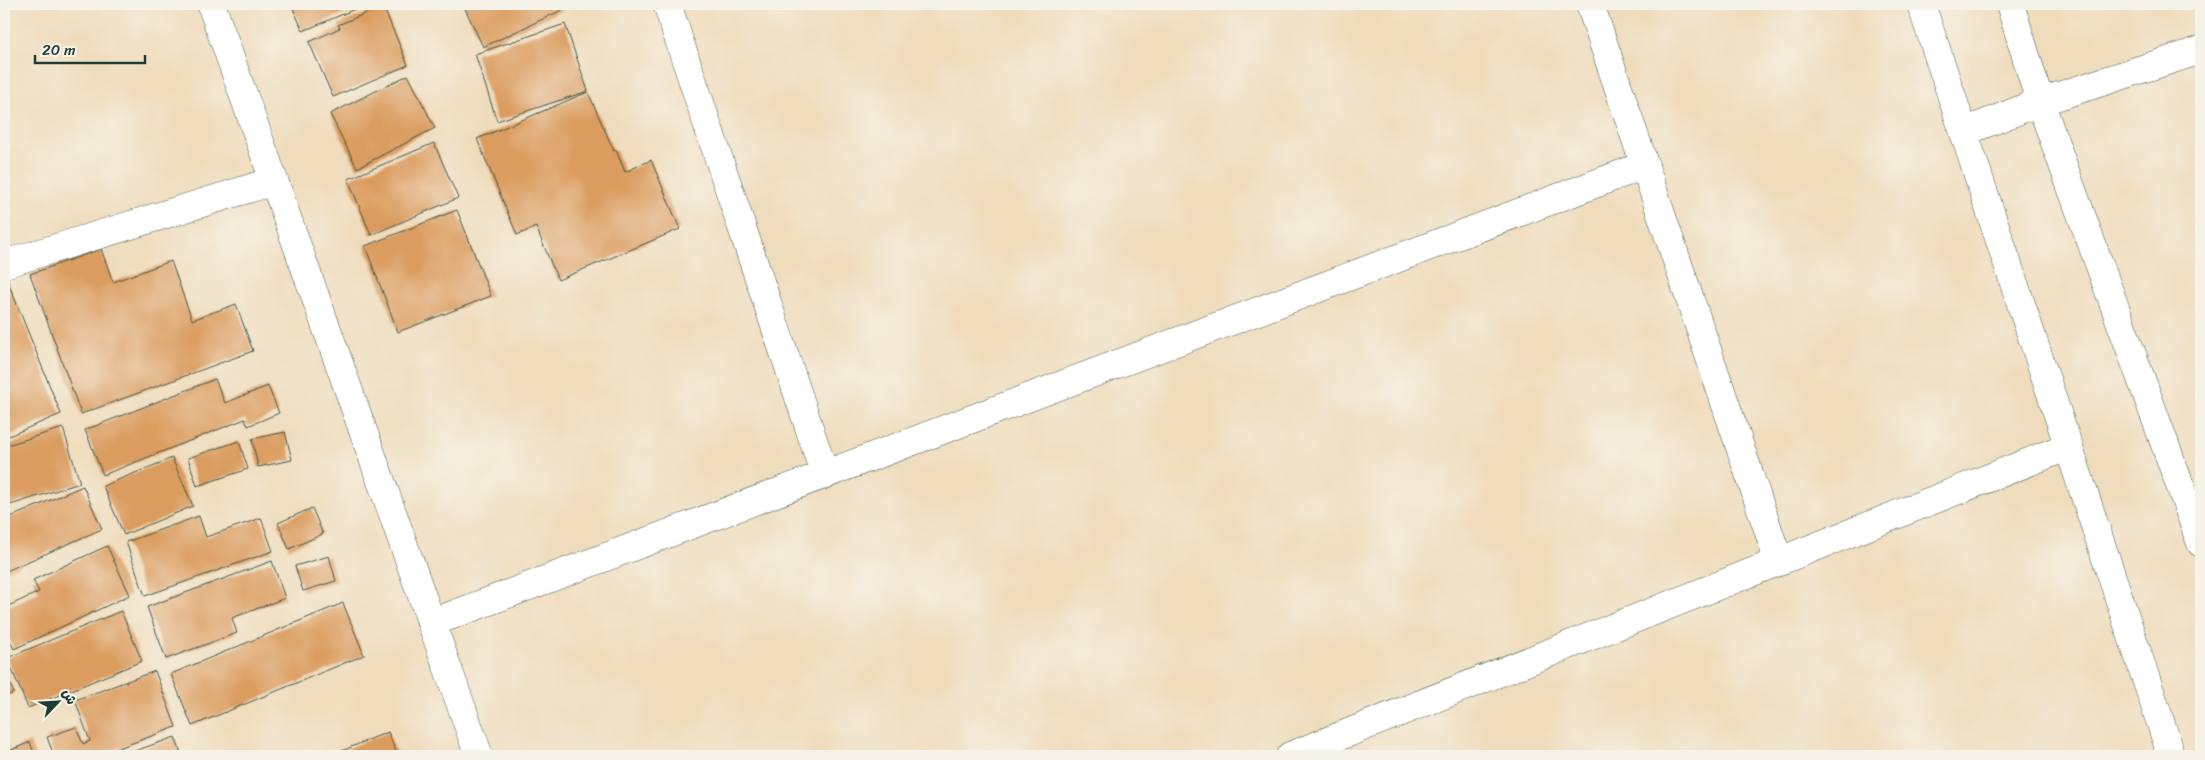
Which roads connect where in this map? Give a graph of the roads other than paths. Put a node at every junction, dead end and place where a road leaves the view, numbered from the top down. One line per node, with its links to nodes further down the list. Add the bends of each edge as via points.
1 (211, 4): 10 (street)
2 (667, 4): 13 (street)
3 (1590, 4): 9 (street)
4 (1921, 4): 8 (street)
5 (2010, 4): 7 (street)
6 (2201, 50): 7 (street)
7 (2040, 102): 8 (street); 14 (street)
8 (1964, 132): 12 (street)
9 (1645, 165): 13 (street); 15 (street)
10 (274, 181): 11 (street); 16 (street)
11 (4, 264)
12 (2069, 446): 15 (street); 17 (street)
13 (825, 475): 16 (street)
14 (2201, 543)
15 (1779, 562): 19 (street)
16 (432, 624): 18 (street)
17 (2170, 753)
18 (479, 756)
19 (1290, 756)

